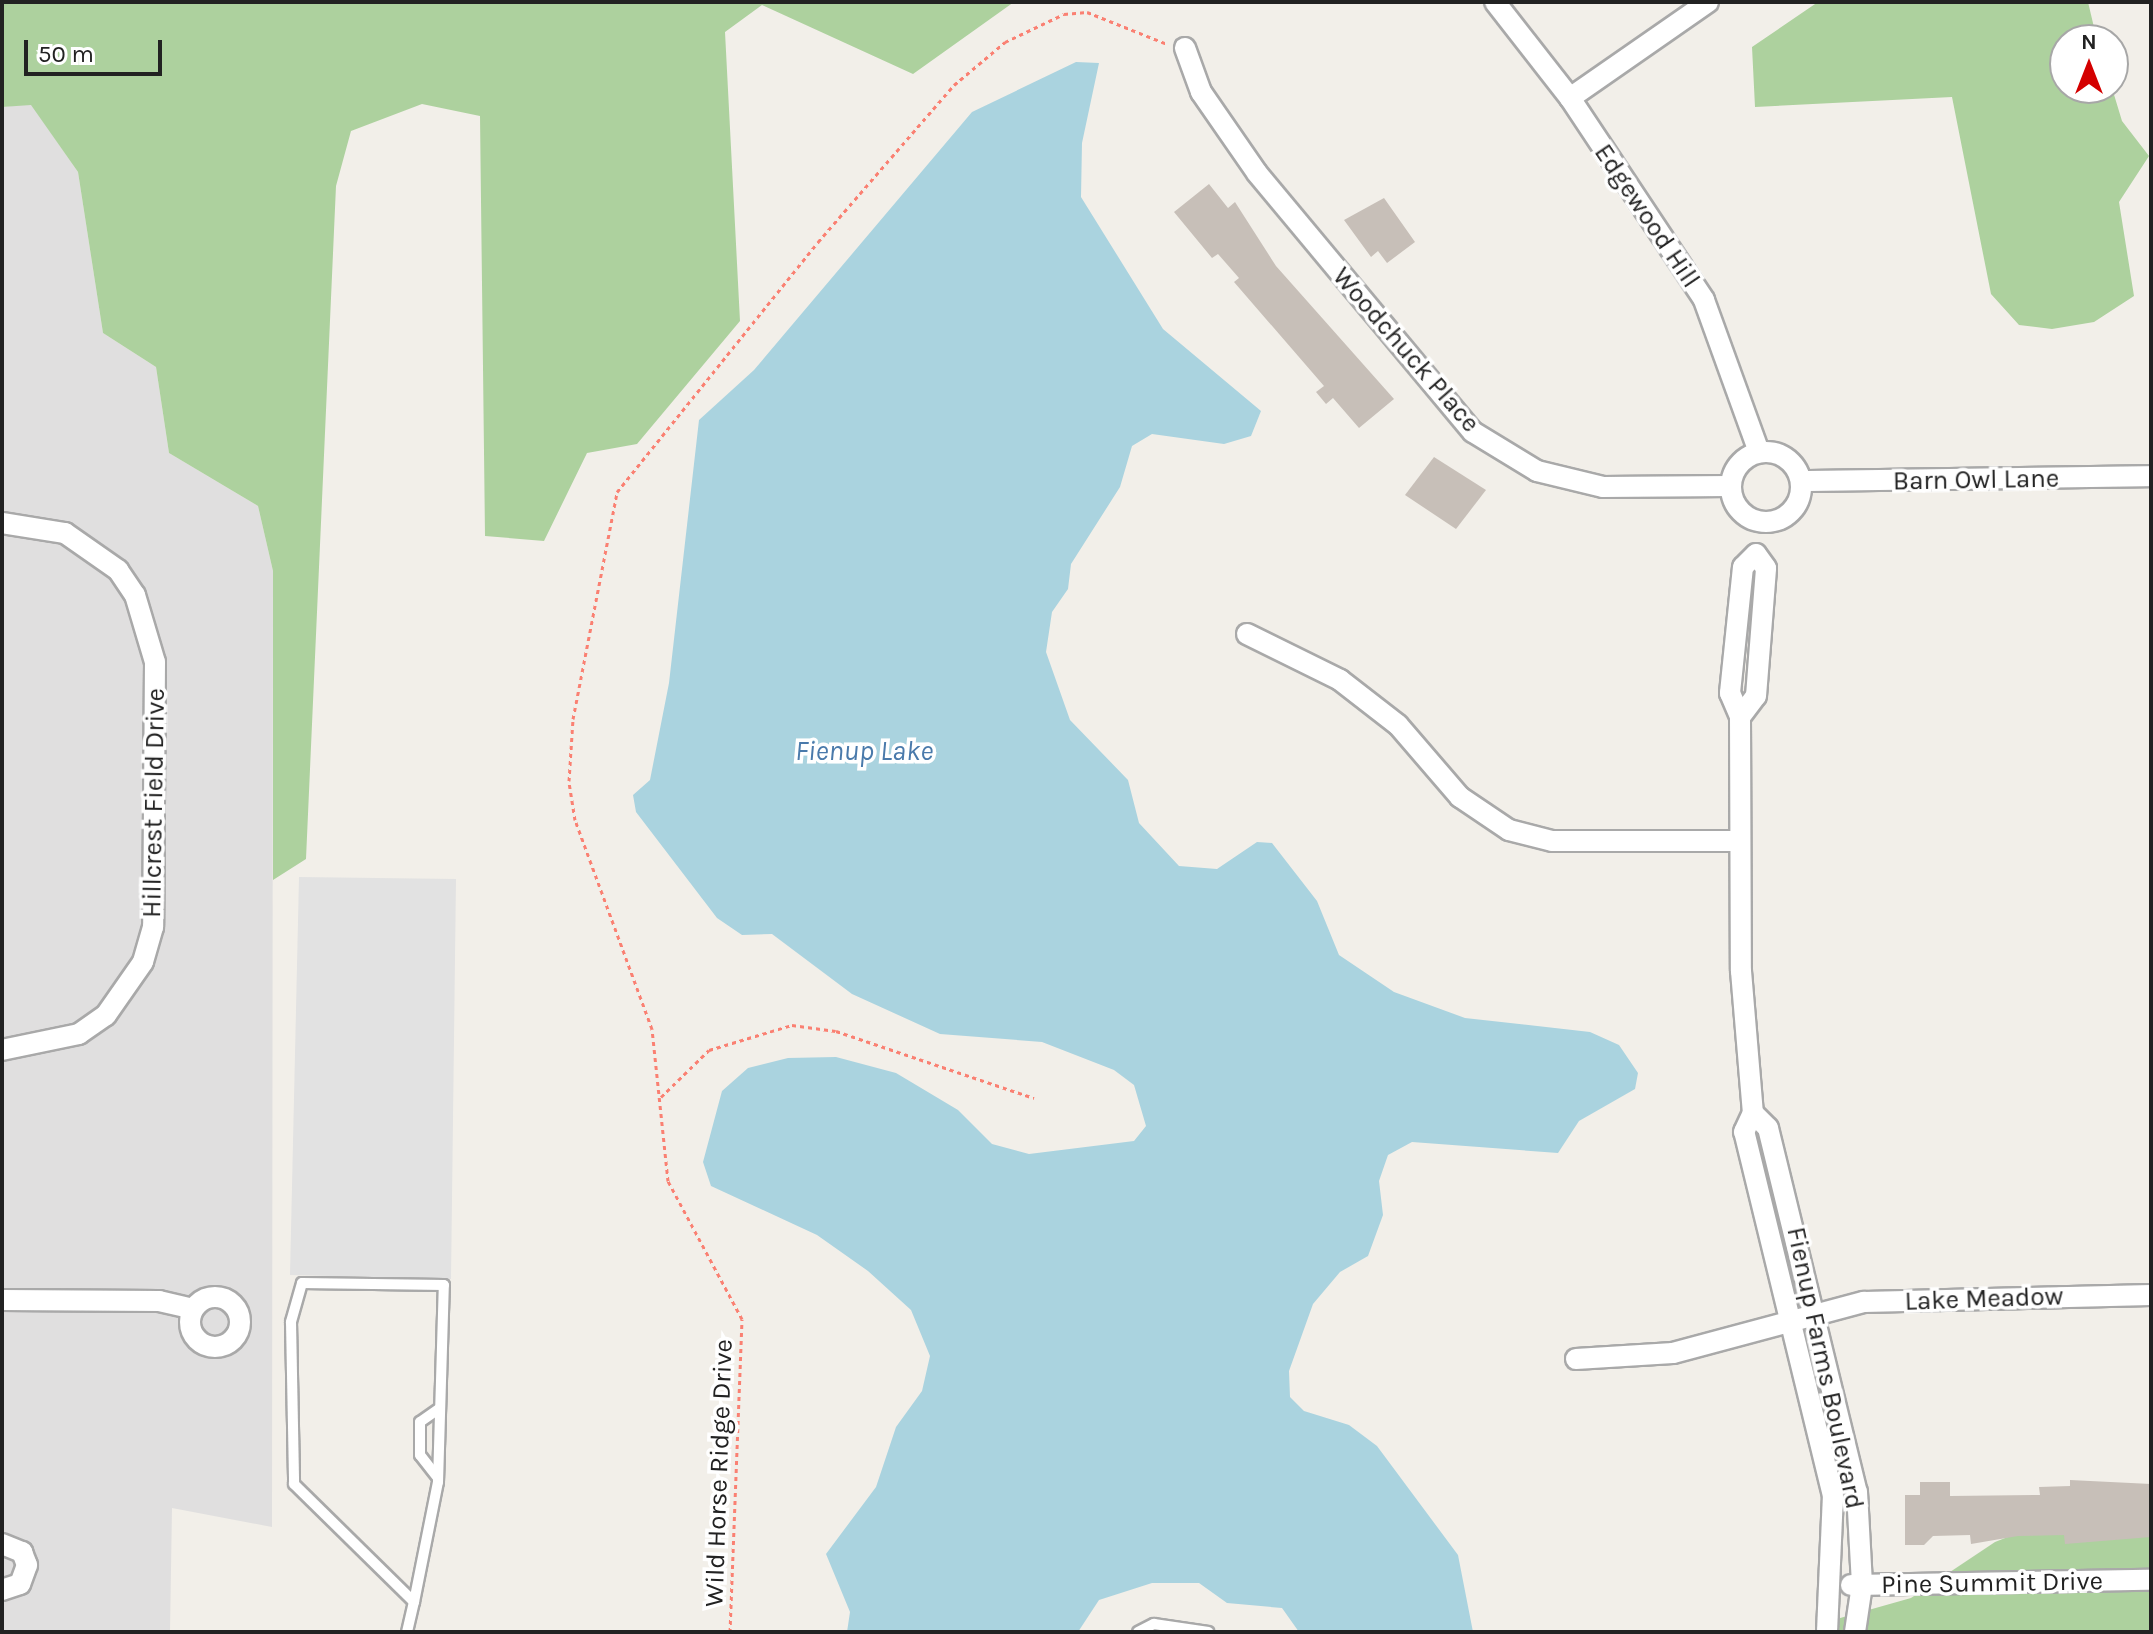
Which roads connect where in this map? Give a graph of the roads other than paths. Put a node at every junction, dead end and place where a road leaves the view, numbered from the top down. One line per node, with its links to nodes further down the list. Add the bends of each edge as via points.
1 (1495, 2): 4 (street, Edgewood Hill)
2 (1708, 2): 4 (street)
3 (1185, 48): 8 (street, Woodchuck Place, via 1201,92 1257,173 1473,432 1537,471 1603,487)
4 (1570, 98): 5 (street, Edgewood Hill, via 1704,300)
5 (1759, 452): 7 (street, via 1790,461); 8 (street, via 1738,464)
6 (2151, 476): 7 (street, Barn Owl Lane)
7 (1801, 481): 9 (street, via 1790,512)
8 (1730, 486): 9 (street, via 1738,509)
9 (1758, 521): 12 (street, Fienup Farms Boulevard, via 1756,554 1766,568 1756,696 1740,717)
10 (2, 523): 13 (street, Hillcrest Field Drive, via 65,533 118,570 135,595 155,662 153,927 143,962 106,1015 58,1041)
11 (1247, 634): 12 (street, via 1340,680 1398,725 1460,797 1509,830 1552,841)
12 (1740, 841): 14 (street, Fienup Farms Boulevard)
13 (2, 1050)
14 (1753, 1113): 18 (street, Fienup Farms Boulevard, via 1768,1128); 19 (street, Fienup Farms Boulevard, via 1744,1132)
15 (2151, 1295): 18 (street, Lake Meadow, via 1864,1302)
16 (2, 1300): 17 (street, via 159,1301)
17 (193, 1309)
18 (1818, 1314): 19 (street, Lake Meadow); 25 (street, Fienup Farms Boulevard, via 1857,1492)
19 (1793, 1320): 20 (street, Lake Meadow, via 1673,1353); 26 (street, Fienup Farms Boulevard, via 1833,1496)
20 (1576, 1359)
21 (440, 1408): 22 (lane); 22 (lane, via 420,1422 420,1455); 28 (lane, via 444,1285 302,1283 291,1322 294,1484)
22 (438, 1478): 28 (lane)
23 (2, 1544): 27 (street, via 22,1552 27,1565 20,1584)
24 (2151, 1580): 25 (street, Pine Summit Drive)
25 (1862, 1585): 26 (street, Pine Summit Drive); 33 (street, Fienup Farms Boulevard)
26 (1833, 1586): 32 (street, Fienup Farms Boulevard)
27 (2, 1590)
28 (414, 1602): 29 (lane)
29 (407, 1632)
30 (1138, 1632): 31 (lane, via 1154,1624)
31 (1208, 1632)
32 (1827, 1632)
33 (1855, 1632)

